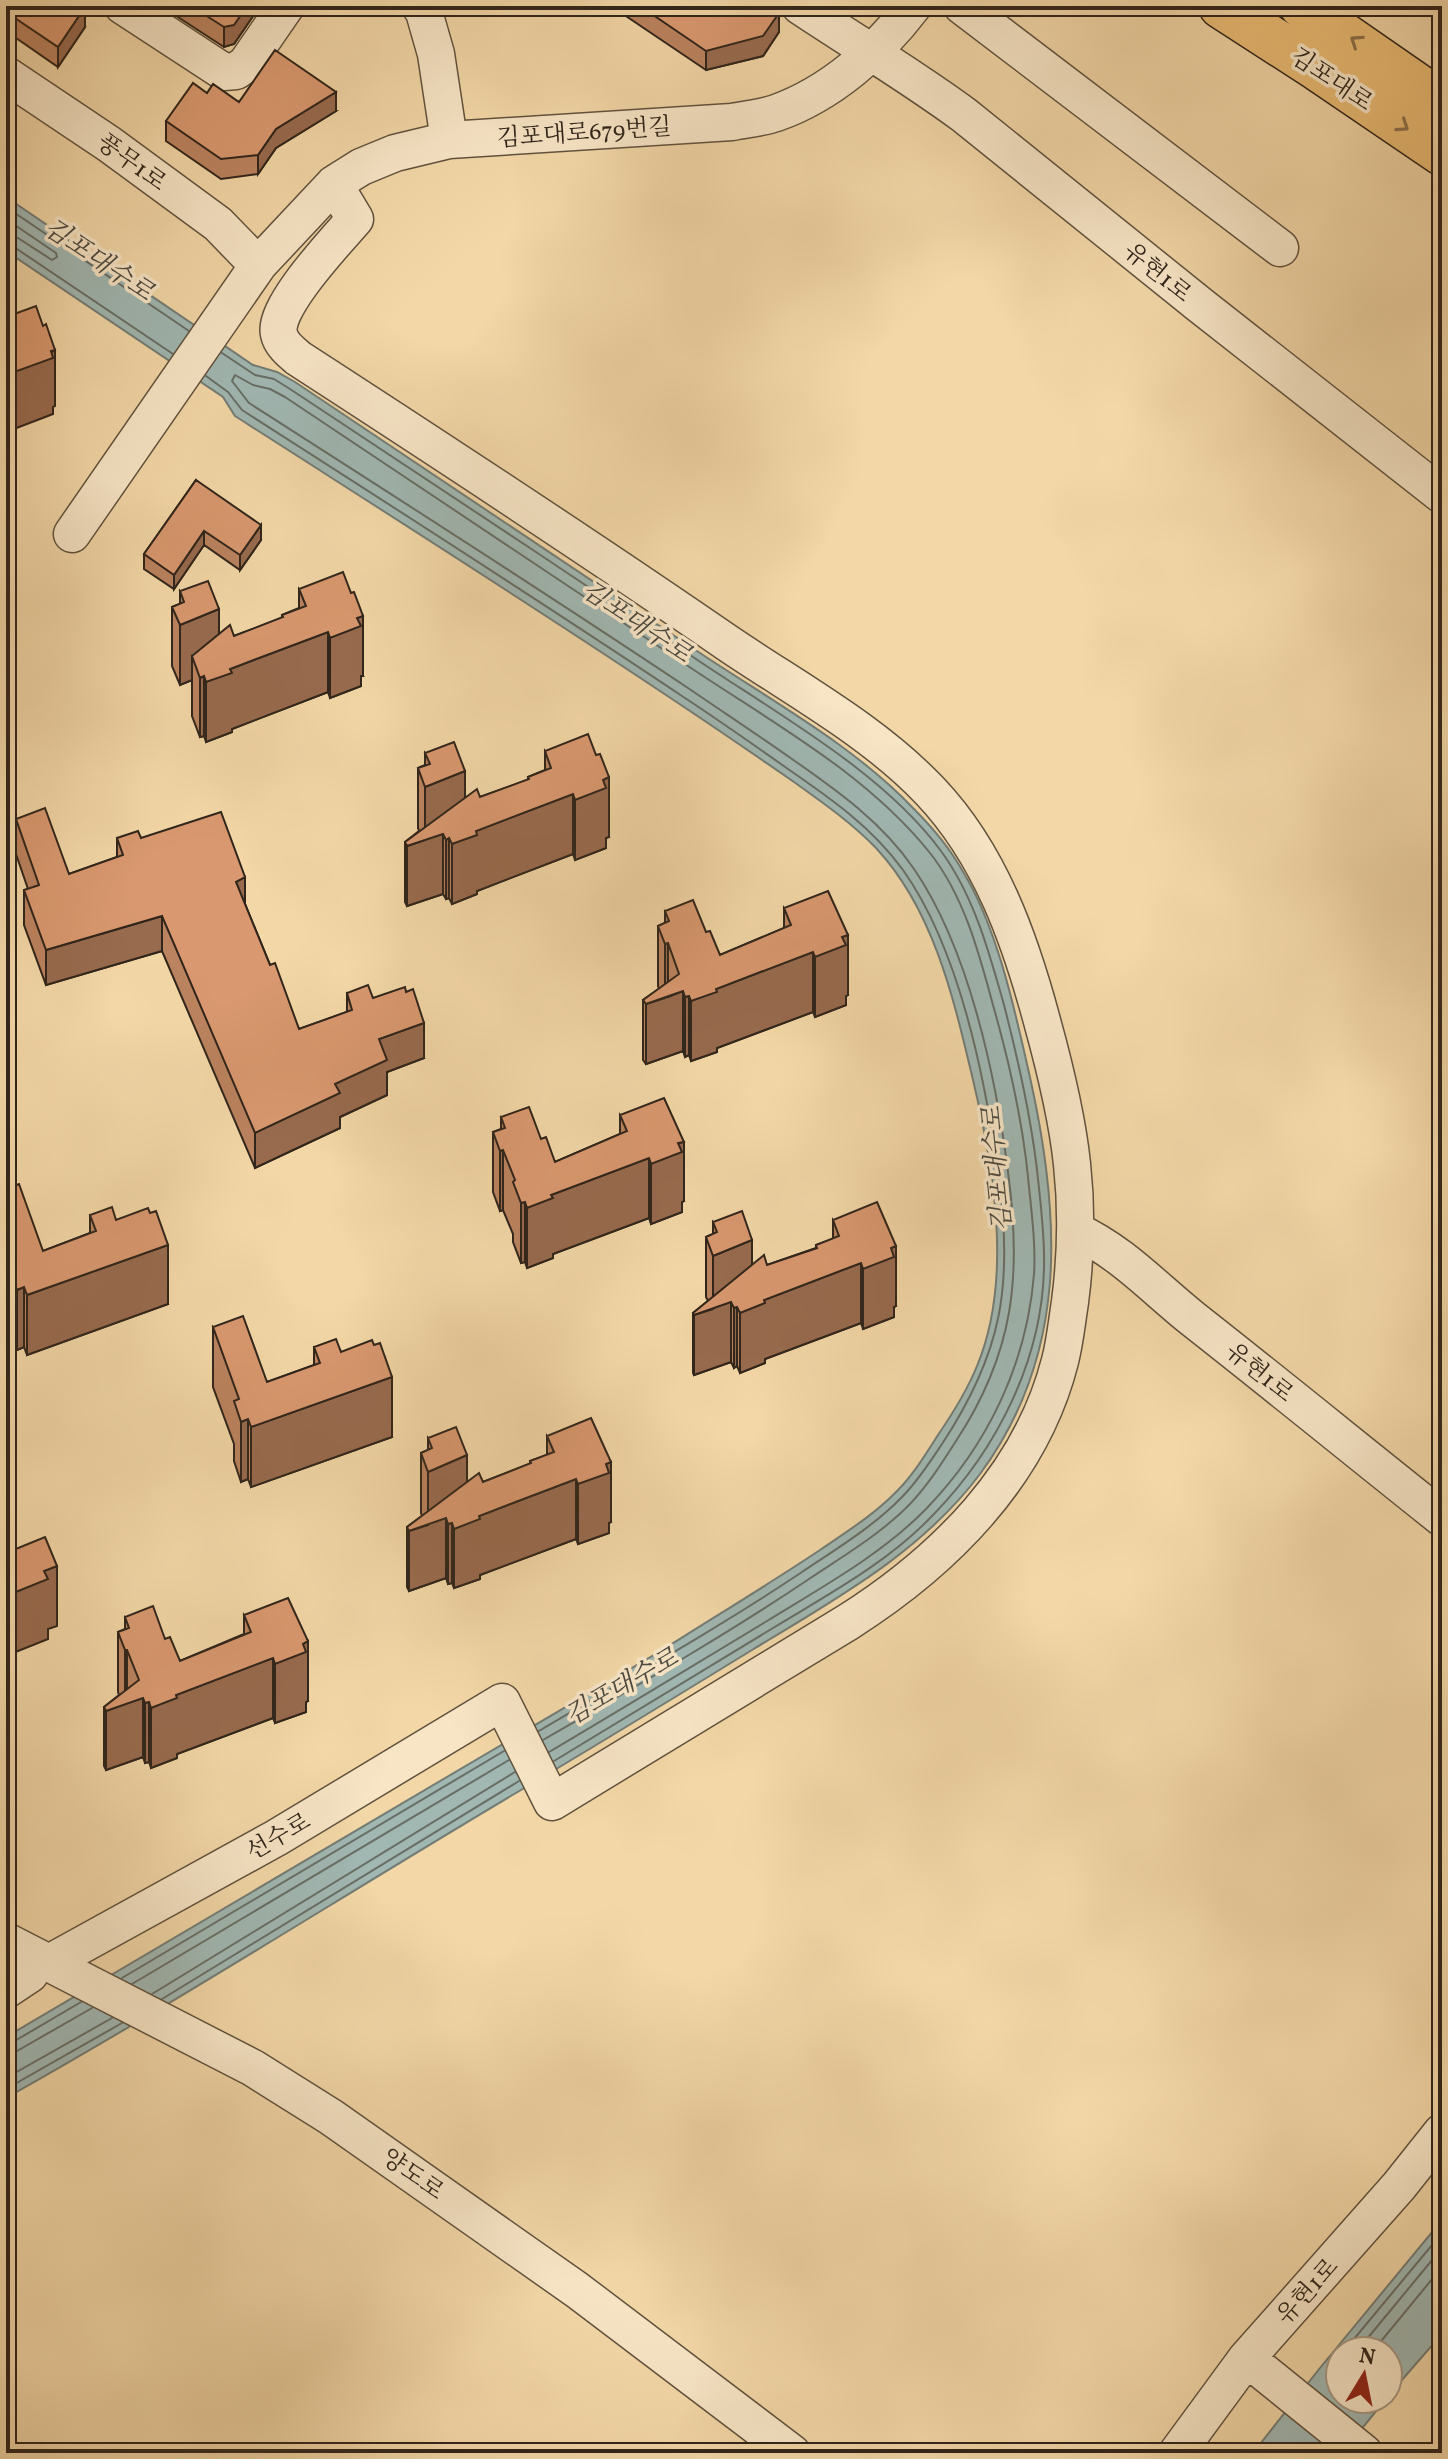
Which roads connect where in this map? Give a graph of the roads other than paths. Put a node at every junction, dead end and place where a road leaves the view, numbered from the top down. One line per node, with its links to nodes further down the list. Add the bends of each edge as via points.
1 (123, 6): 2 (street, via 224,72 246,64)
2 (286, 6)
3 (420, 6): 14 (street, via 431,33)
4 (800, 6): 10 (street, 유현1로)
5 (896, 6): 10 (street, 김포대로679번길)
6 (913, 6): 10 (street, 김포대로679번길)
7 (962, 6): 17 (street)
8 (1221, 6): 15 (main road, 김포대로, one-way to 15)
9 (1302, 6): 13 (main road, 김포대로, one-way to 9)
10 (865, 50): 14 (street, 김포대로679번길, via 790,95 763,104); 19 (street, 유현1로, via 964,115)
11 (6, 75): 18 (street, 풍무1로, via 218,224)
12 (6, 91): 18 (street, 풍무1로)
13 (1442, 103)
14 (448, 134): 16 (street, 김포대로679번길, via 361,167); 18 (street, 김포대로679번길, via 390,141 356,154 292,209)
15 (1442, 153)
16 (334, 184): 18 (street, 김포대로679번길); 21 (street, via 355,219 283,310 279,337 287,348 848,723 905,767 956,823 984,865 1029,971 1063,1107)
17 (1280, 248)
18 (255, 261): 20 (street)
19 (1442, 495)
20 (72, 534)
21 (1076, 1231): 22 (street, 유현1로, via 1121,1257); 24 (street, 선수로, via 1060,1362 1018,1458 965,1528 879,1602 552,1802 502,1702 276,1838)
22 (1442, 1518)
23 (6, 1941): 24 (street, 양도로)
24 (31, 1973): 25 (street, 양도로)
25 (161, 2028): 28 (street, 양도로, via 353,2148 571,2303); 29 (street, 양도로, via 253,2068 331,2117 577,2290)
26 (1442, 2132): 30 (street, 유현1로, via 1246,2359)
27 (1260, 2369): 31 (street)
28 (768, 2453)
29 (792, 2453)
30 (1177, 2453)
31 (1364, 2453)

